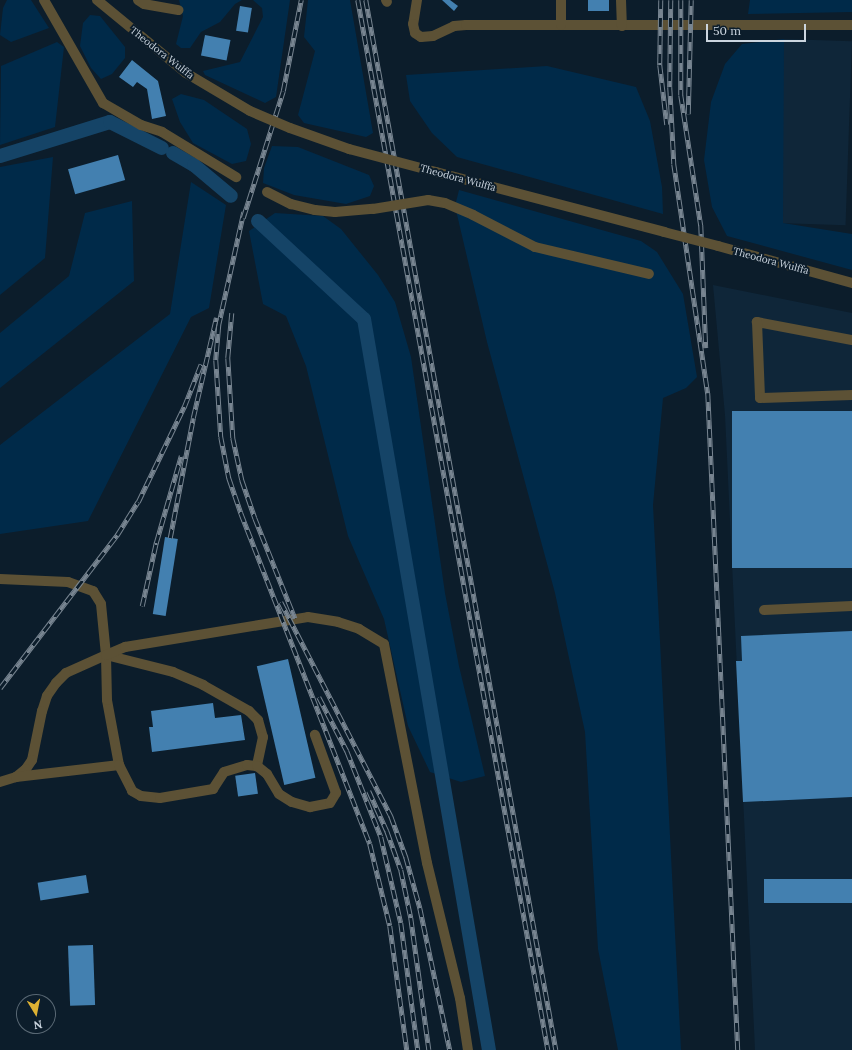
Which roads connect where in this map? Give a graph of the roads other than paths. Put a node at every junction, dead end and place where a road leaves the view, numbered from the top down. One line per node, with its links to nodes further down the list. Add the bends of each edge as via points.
1 (44, 0): 11 (street, via 103,103 141,125 162,132)
2 (97, 0): 14 (street, Theodora Wulffa, bridge, via 186,73 250,111 290,128 349,149)
3 (138, 0): 7 (street, via 144,4)
4 (417, 0): 8 (street, via 413,24 415,33 421,37 433,36 454,26)
5 (561, 0): 8 (street)
6 (621, 0): 10 (street)
7 (178, 10)
8 (561, 25): 10 (street)
9 (852, 25): 10 (street)
10 (622, 26)
11 (236, 177)
12 (267, 192): 13 (street, bridge, via 291,204 335,212 428,200 445,203 535,247)
13 (649, 274)
14 (852, 283)
15 (852, 340): 16 (street, via 757,322 760,398)
16 (852, 395)
17 (0, 579): 20 (street, via 68,582 93,591 101,604)
18 (852, 606): 19 (street)
19 (764, 610)
20 (106, 655): 22 (street, via 107,700); 23 (street, via 173,672 203,685 249,711 258,720 263,737); 24 (street, via 66,673 52,689 42,711 32,760); 26 (street, via 125,647 308,618 338,622 358,629 384,644 427,863 460,998)
21 (315, 735): 23 (street, via 336,793 330,803 310,807 292,802 279,794 267,774)
22 (119, 765): 23 (street, via 132,791 141,796 160,798 213,789 224,772 236,766); 24 (street)
23 (257, 766)
24 (16, 777): 25 (street)
25 (0, 782)
26 (468, 1050)

